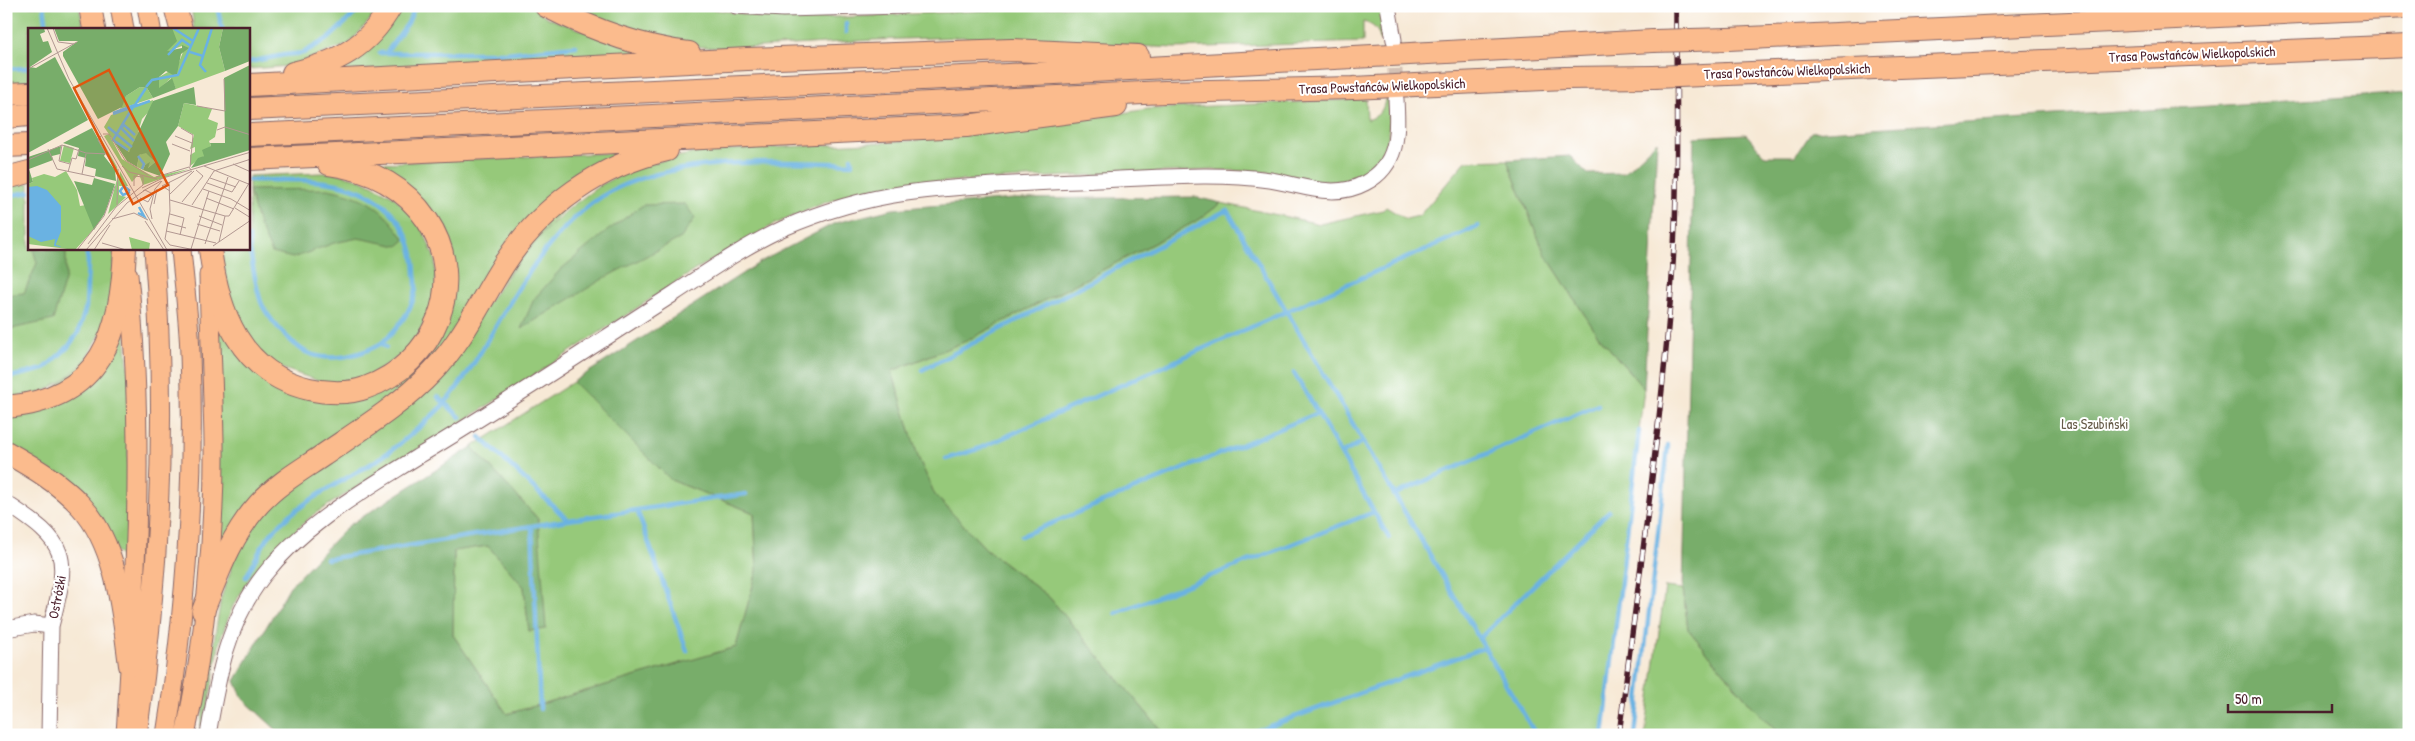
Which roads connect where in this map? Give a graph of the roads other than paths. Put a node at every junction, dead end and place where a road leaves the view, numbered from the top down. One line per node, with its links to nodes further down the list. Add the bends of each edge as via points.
1 (90, 6): 12 (highway)
2 (120, 6): 13 (main road)
3 (147, 6): 14 (main road)
4 (175, 6): 15 (highway)
5 (180, 6): 16 (highway)
6 (391, 6): 21 (highway, via 369,38 348,53 331,62)
7 (546, 6): 19 (highway, via 625,40 679,52)
8 (736, 6): 9 (street, via 782,9)
9 (903, 6)
10 (1388, 6): 17 (street)
11 (2409, 7): 20 (highway, Trasa Powstańców Wielkopolskich, bridge, via 1653,41)
12 (94, 28)
13 (124, 28)
14 (151, 28)
15 (181, 28)
16 (181, 28)
17 (1394, 40)
18 (2409, 46): 23 (highway, Trasa Powstańców Wielkopolskich, bridge, via 1654,77)
19 (747, 59): 20 (highway, via 1012,50); 22 (highway)
20 (1251, 63): 25 (highway)
21 (250, 84)
22 (250, 84)
23 (1166, 92): 28 (highway); 29 (highway, via 1106,109 966,126)
24 (1396, 99): 56 (street, via 1398,134 1392,156 1376,175 1347,190 1325,191 1272,180 1234,177 1039,183 906,193 848,204 783,229 724,261 340,505 293,545 264,574 230,638 219,668)
25 (250, 109)
26 (28, 115): 27 (highway)
27 (6, 116)
28 (250, 135)
29 (712, 140): 32 (highway); 47 (highway, via 662,151 624,164 588,181 559,200 515,249 455,345 433,371 406,396 280,484 259,504 227,551)
30 (28, 145): 31 (highway)
31 (6, 146)
32 (281, 158): 33 (highway); 42 (highway, via 347,166 381,179 402,191 417,206 435,233 444,258 446,288 438,318 426,344 405,366 364,389 320,392 293,385 258,363 239,342 225,316)
33 (250, 160)
34 (6, 171): 35 (highway)
35 (28, 171)
36 (28, 171): 37 (highway)
37 (6, 178)
38 (125, 250): 44 (highway, via 117,318 109,343 98,361 72,387 30,405)
39 (125, 250): 50 (main road, via 135,339 137,469)
40 (154, 250): 53 (main road, via 161,356 158,493 148,657)
41 (181, 250): 54 (main road, via 190,353 190,444 183,604)
42 (209, 250)
43 (209, 250): 47 (main road, via 214,442)
44 (6, 407)
45 (6, 452): 50 (highway, via 52,480 82,507 100,537 112,563 122,605)
46 (6, 503): 48 (street, Ostróżki, via 47,532 56,543 63,575)
47 (203, 611): 55 (main road, via 196,678)
48 (51, 626): 49 (street, Ostróżki, via 34,624); 51 (street, Ostróżki)
49 (6, 629)
50 (130, 665): 52 (main road)
51 (49, 735)
52 (126, 735)
53 (137, 735)
54 (166, 735)
55 (185, 735)
56 (208, 735)

